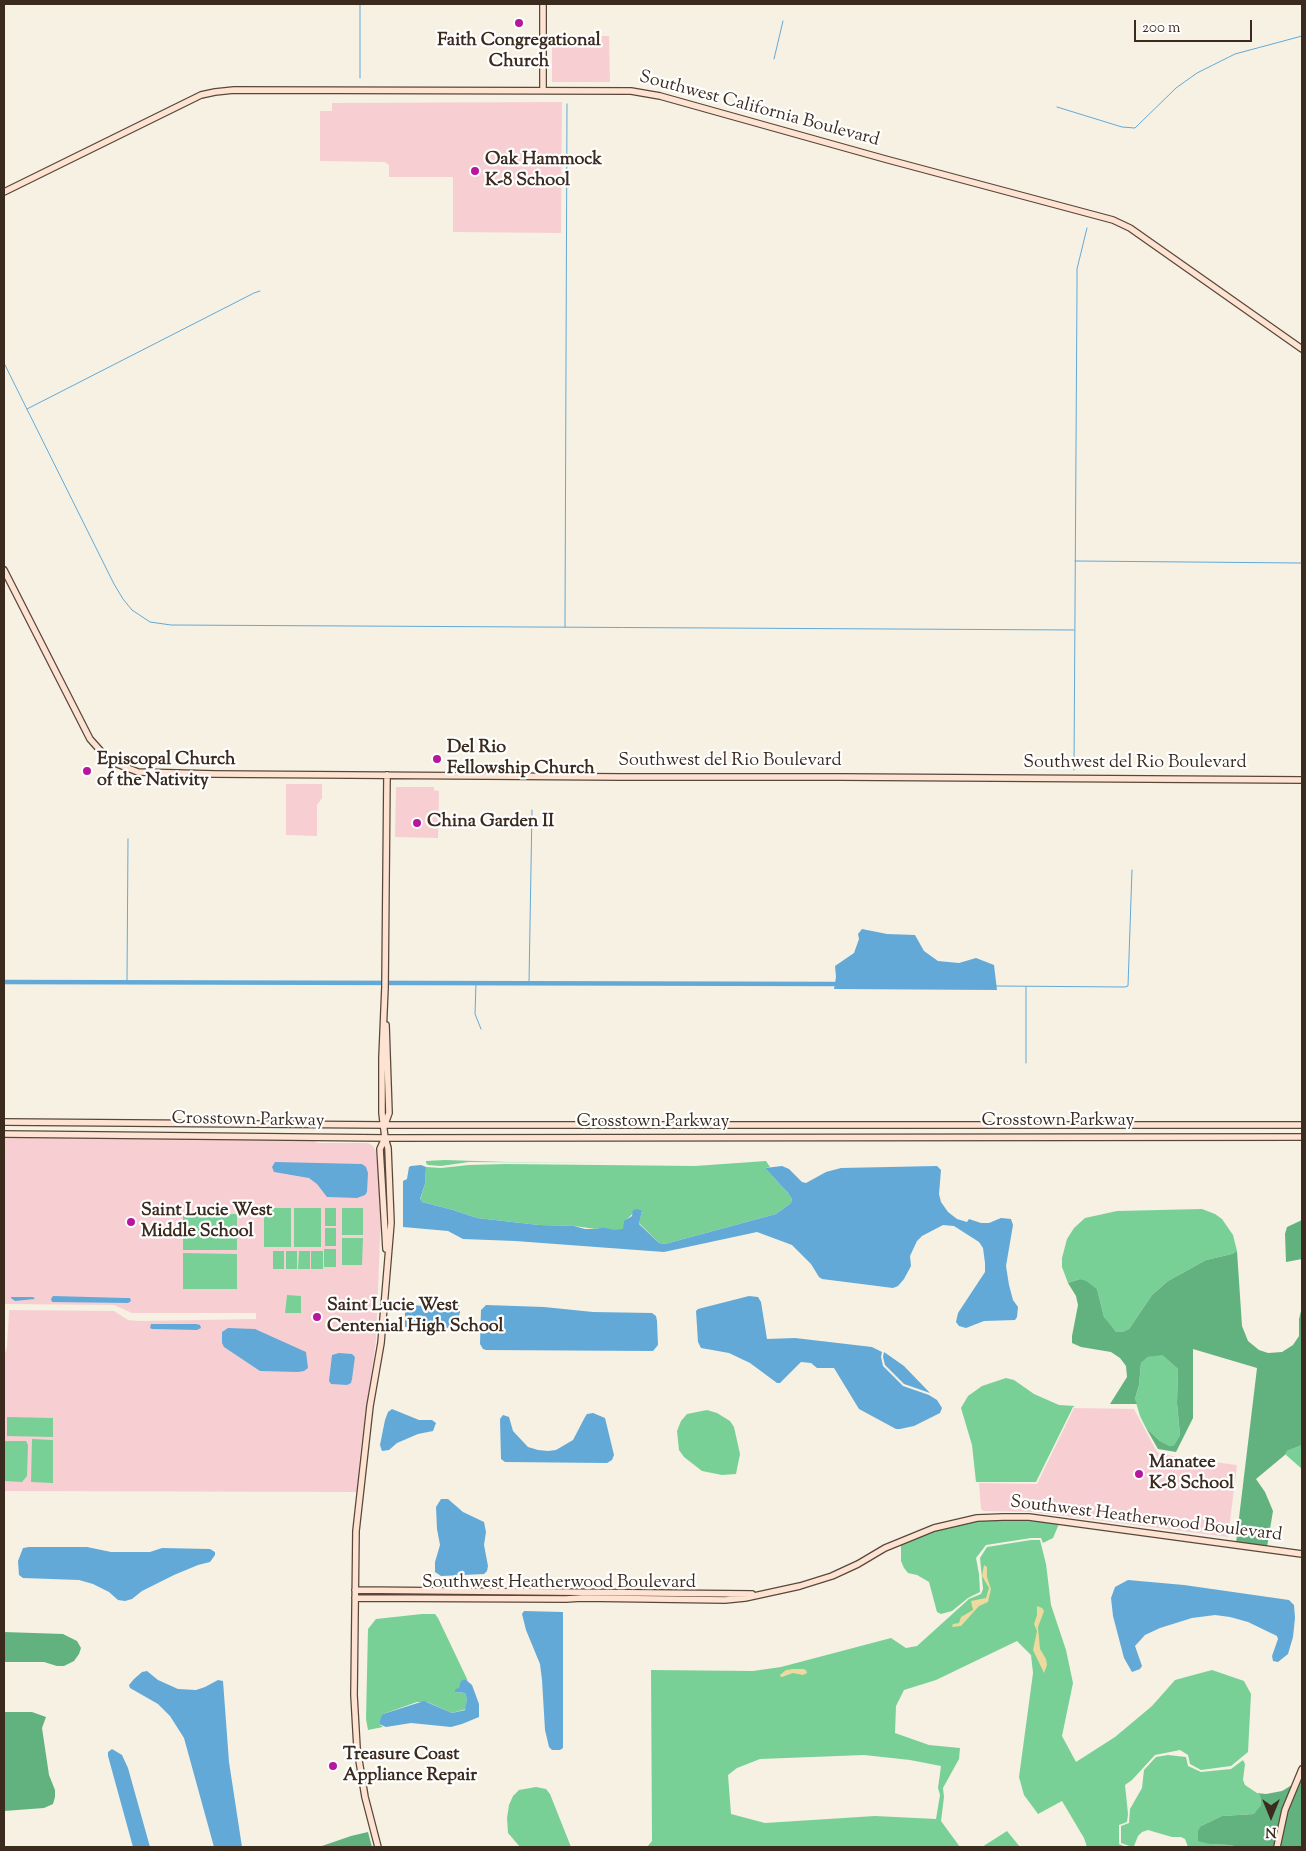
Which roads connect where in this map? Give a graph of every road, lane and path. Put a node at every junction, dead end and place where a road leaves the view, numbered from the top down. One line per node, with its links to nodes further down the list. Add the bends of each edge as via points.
1 (543, 4): 2 (street)
2 (543, 90): 3 (street, Southwest California Boulevard, via 215,92 201,95); 4 (street, Southwest California Boulevard, via 631,91 660,96 1113,220 1130,228)
3 (4, 192)
4 (1302, 349)
5 (4, 570): 6 (street, Southwest del Rio Boulevard, via 90,739 98,750 117,764 147,773)
6 (387, 775): 7 (street, Southwest del Rio Boulevard); 9 (street, via 382,1058)
7 (1302, 780)
8 (4, 1122): 9 (street, Crosstown Parkway)
9 (384, 1125): 10 (street, Crosstown Parkway); 12 (street)
10 (1302, 1125)
11 (4, 1134): 12 (street, Crosstown Parkway)
12 (385, 1138): 13 (street, Crosstown Parkway); 15 (street, via 380,1149 387,1256 381,1342 360,1489)
13 (1302, 1138)
14 (1302, 1554): 16 (street, Southwest Heatherwood Boulevard, via 1003,1516 934,1528 832,1576)
15 (355, 1590): 16 (street, Southwest Heatherwood Boulevard); 17 (street)
16 (761, 1594): 17 (street, Southwest Heatherwood Boulevard, via 725,1600)
17 (355, 1598): 19 (street, via 357,1748)
18 (1302, 1769): 20 (street, via 1285,1810)
19 (378, 1847)
20 (1277, 1847)

